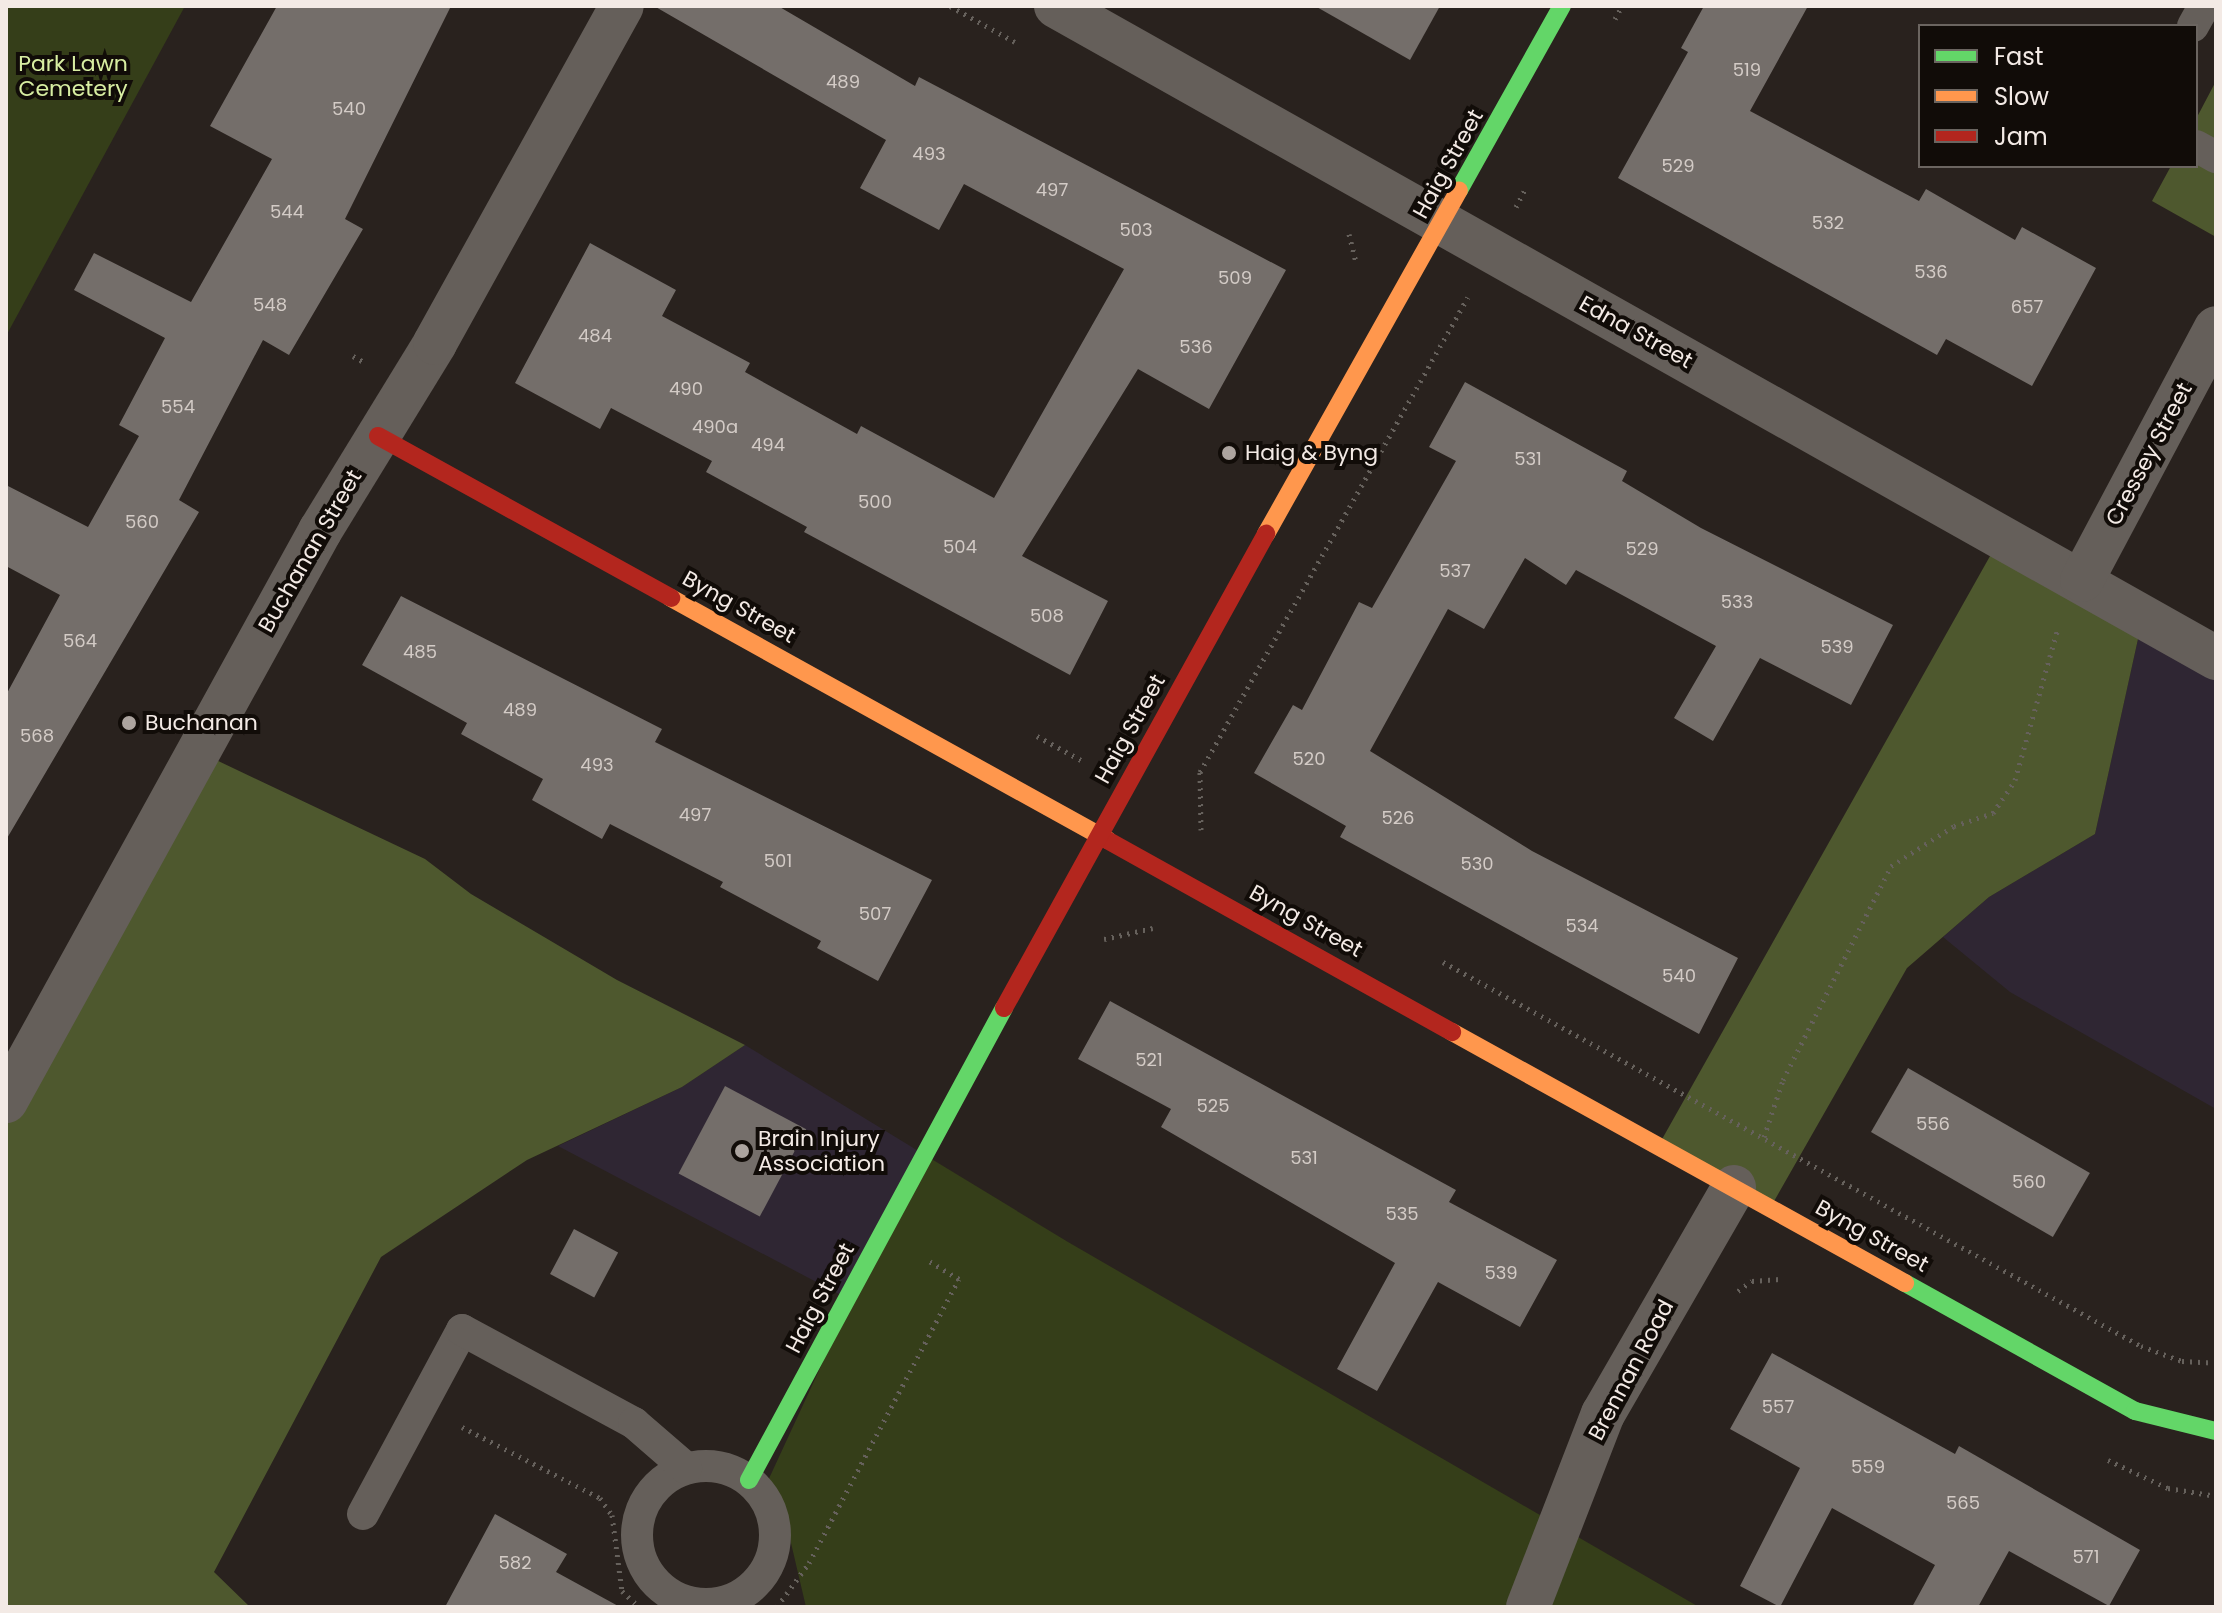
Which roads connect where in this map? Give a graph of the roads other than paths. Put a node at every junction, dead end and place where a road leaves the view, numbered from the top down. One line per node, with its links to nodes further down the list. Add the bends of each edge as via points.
1 (622, 6): 10 (street, Buchanan Street)
2 (1056, 6): 8 (street, Edna Street)
3 (1562, 6): 8 (street, Haig Street)
4 (2204, 6): 5 (lane)
5 (2194, 24)
6 (2198, 147): 7 (lane)
7 (2216, 157)
8 (1443, 224): 11 (street, Edna Street); 13 (street, Haig Street)
9 (2216, 328): 11 (street, Cressey Street)
10 (378, 436): 13 (street, Byng Street); 14 (street, Buchanan Street)
11 (2082, 580): 12 (street, Edna Street)
12 (2216, 658)
13 (1099, 833): 15 (street, Byng Street); 18 (street, Haig Street)
14 (6, 1101)
15 (1734, 1187): 16 (street, Byng Street, via 2135,1411); 20 (street, Brennan Road, via 1603,1414)
16 (2216, 1431)
17 (686, 1468): 18 (lane, via 716,1466); 18 (lane, via 648,1499 640,1512 637,1545 646,1570 681,1599 729,1600 755,1584 771,1559 774,1521); 19 (lane, via 634,1423 462,1330)
18 (749, 1480)
19 (363, 1514)
20 (1528, 1607)

